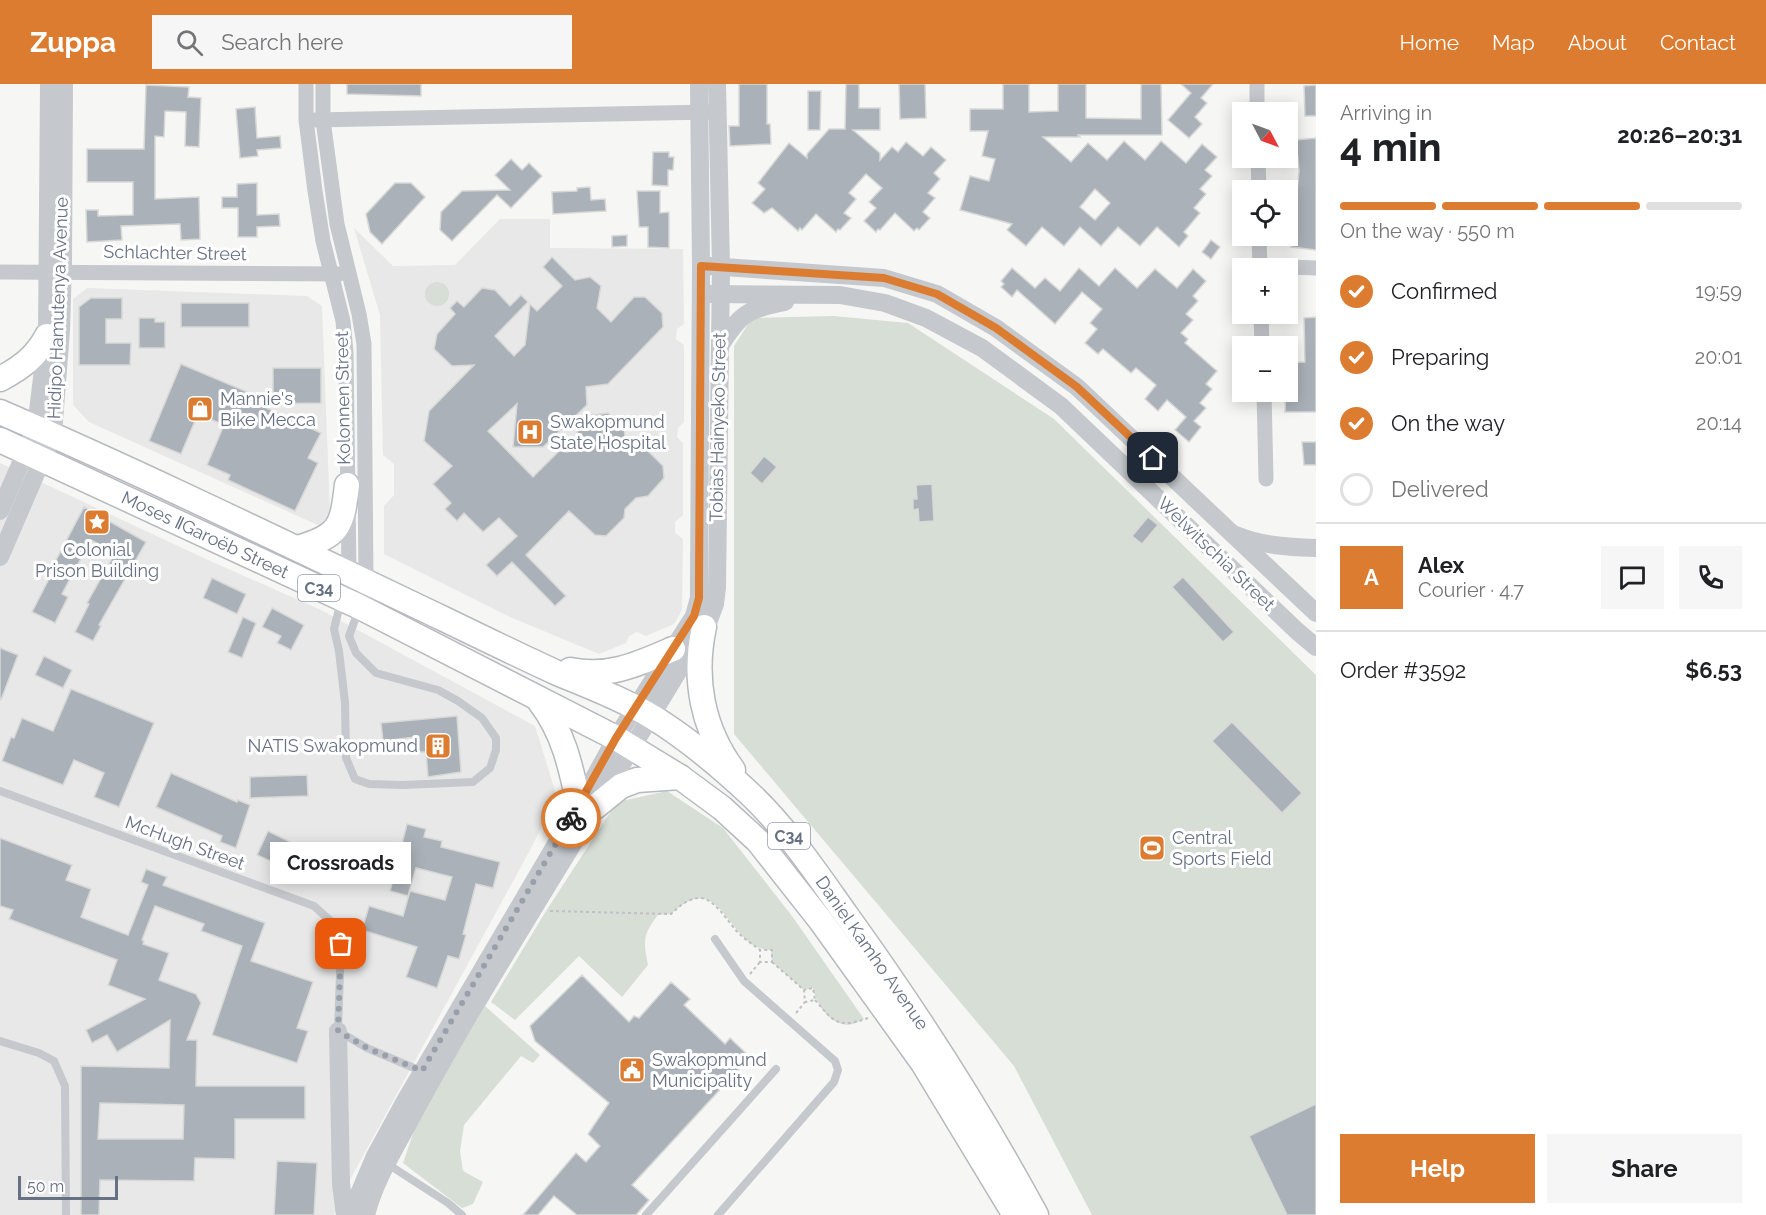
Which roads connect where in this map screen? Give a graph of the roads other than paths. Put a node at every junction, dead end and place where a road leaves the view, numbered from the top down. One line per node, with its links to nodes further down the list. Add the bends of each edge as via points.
1 (49, 84): 17 (street, Hidipo Hamutenya Avenue)
2 (63, 84): 17 (street, Hidipo Hamutenya Avenue)
3 (306, 84): 11 (street, Kolonnen Street)
4 (323, 84): 12 (street, Kolonnen Street)
5 (699, 84): 10 (street, Tobias Hainyeko Street)
6 (717, 84): 9 (street, Tobias Hainyeko Street)
7 (1257, 84): 8 (street)
8 (1257, 102)
9 (717, 111): 10 (street); 14 (street, Tobias Hainyeko Street)
10 (699, 112): 12 (street); 13 (street, Tobias Hainyeko Street)
11 (306, 120): 12 (street); 19 (street, Kolonnen Street, via 321,231)
12 (323, 120): 20 (street, Kolonnen Street, via 337,224)
13 (701, 266): 14 (street, Welwitschia Street); 22 (street, Tobias Hainyeko Street)
14 (721, 266): 21 (street, Tobias Hainyeko Street); 35 (street, Welwitschia Street, via 884,278 937,294 996,328 1077,387)
15 (1298, 268): 16 (street)
16 (1316, 268)
17 (55, 271): 18 (street, Schlachter Street); 19 (street, Schlachter Street); 24 (street, Hidipo Hamutenya Avenue); 29 (street, Hidipo Hamutenya Avenue, via 61,330)
18 (0, 272)
19 (332, 274): 20 (street, Schlachter Street); 33 (street, Kolonnen Street, via 344,321)
20 (350, 275): 39 (street, Kolonnen Street, via 364,344)
21 (720, 293): 22 (street, Welwitschia Street); 23 (street, Welwitschia Street); 25 (street, Tobias Hainyeko Street)
22 (700, 294): 45 (street, Tobias Hainyeko Street, via 699,598 694,616)
23 (797, 296): 25 (street, via 747,313); 41 (street, Welwitschia Street, via 840,295 885,303 926,318 981,348 1061,406)
24 (47, 336): 26 (main road, via 20,369); 29 (street, Hidipo Hamutenya Avenue)
25 (719, 348): 43 (street, Tobias Hainyeko Street, via 717,588 715,604)
26 (0, 379)
27 (1264, 402): 32 (street)
28 (0, 412): 29 (main road, Moses ǁGaroëb Street / C34)
29 (44, 431): 31 (street, Hidipo Hamutenya Avenue); 36 (main road, Moses ǁGaroëb Street / C34)
30 (0, 440): 31 (main road, Moses ǁGaroëb Street / C34)
31 (34, 456): 34 (street, Hidipo Hamutenya Avenue); 38 (street, Hidipo Hamutenya Avenue); 40 (main road, Moses ǁGaroëb Street / C34)
32 (1266, 479)
33 (347, 485): 36 (main road, via 338,526 322,540); 39 (street, Kolonnen Street)
34 (0, 511)
35 (1227, 531): 37 (street, via 1256,543); 42 (street, Welwitschia Street)
36 (298, 548): 39 (main road, Moses ǁGaroëb Street / C34)
37 (1316, 548)
38 (0, 557)
39 (357, 578): 40 (street, Kolonnen Street); 46 (main road, Moses ǁGaroëb Street / C34)
40 (348, 602): 40 (lane, via 349,636 356,653 376,673 438,690 458,700 482,718 496,738 490,768 473,782 369,784 355,778 346,758 345,703 334,629); 47 (main road, Moses ǁGaroëb Street / C34)
41 (1272, 608): 42 (street, via 1295,615); 44 (street, Welwitschia Street)
42 (1316, 614)
43 (704, 627): 48 (street, Tobias Hainyeko Street); 52 (main road, via 698,664 705,714 718,749)
44 (1316, 647)
45 (673, 649): 46 (main road, via 614,672 598,674); 48 (street, Tobias Hainyeko Street)
46 (538, 664): 48 (main road, Moses ǁGaroëb Street / C34)
47 (537, 699): 49 (main road, Moses ǁGaroëb Street / C34); 53 (main road, via 560,734)
48 (643, 712): 49 (street, Tobias Hainyeko Street); 52 (main road, Daniel Kamho Avenue / C34, via 689,742)
49 (624, 743): 50 (main road, Daniel Kamho Avenue / C34); 53 (street, Tobias Hainyeko Street)
50 (680, 777): 53 (main road, via 637,780); 67 (main road, Daniel Kamho Avenue / C34, via 758,841 822,921 923,1063)
51 (0, 790): 55 (lane, McHugh Street, via 314,906 334,924 341,944)
52 (753, 796): 68 (main road, Daniel Kamho Avenue / C34, via 807,859 905,1000 975,1105)
53 (587, 806): 58 (street); 59 (street, via 532,910)
54 (715, 939): 66 (lane, via 744,981 835,1061 838,1070 834,1082)
55 (338, 1031): 58 (lane); 61 (street)
56 (0, 1041): 60 (lane, via 54,1061 64,1086)
57 (776, 1069): 65 (lane)
58 (422, 1071): 59 (street)
59 (381, 1160): 62 (street); 63 (street); 64 (lane)
60 (66, 1215)
61 (345, 1215)
62 (350, 1215)
63 (366, 1215)
64 (462, 1215)
65 (646, 1215)
66 (718, 1215)
67 (1015, 1215)
68 (1036, 1215)

